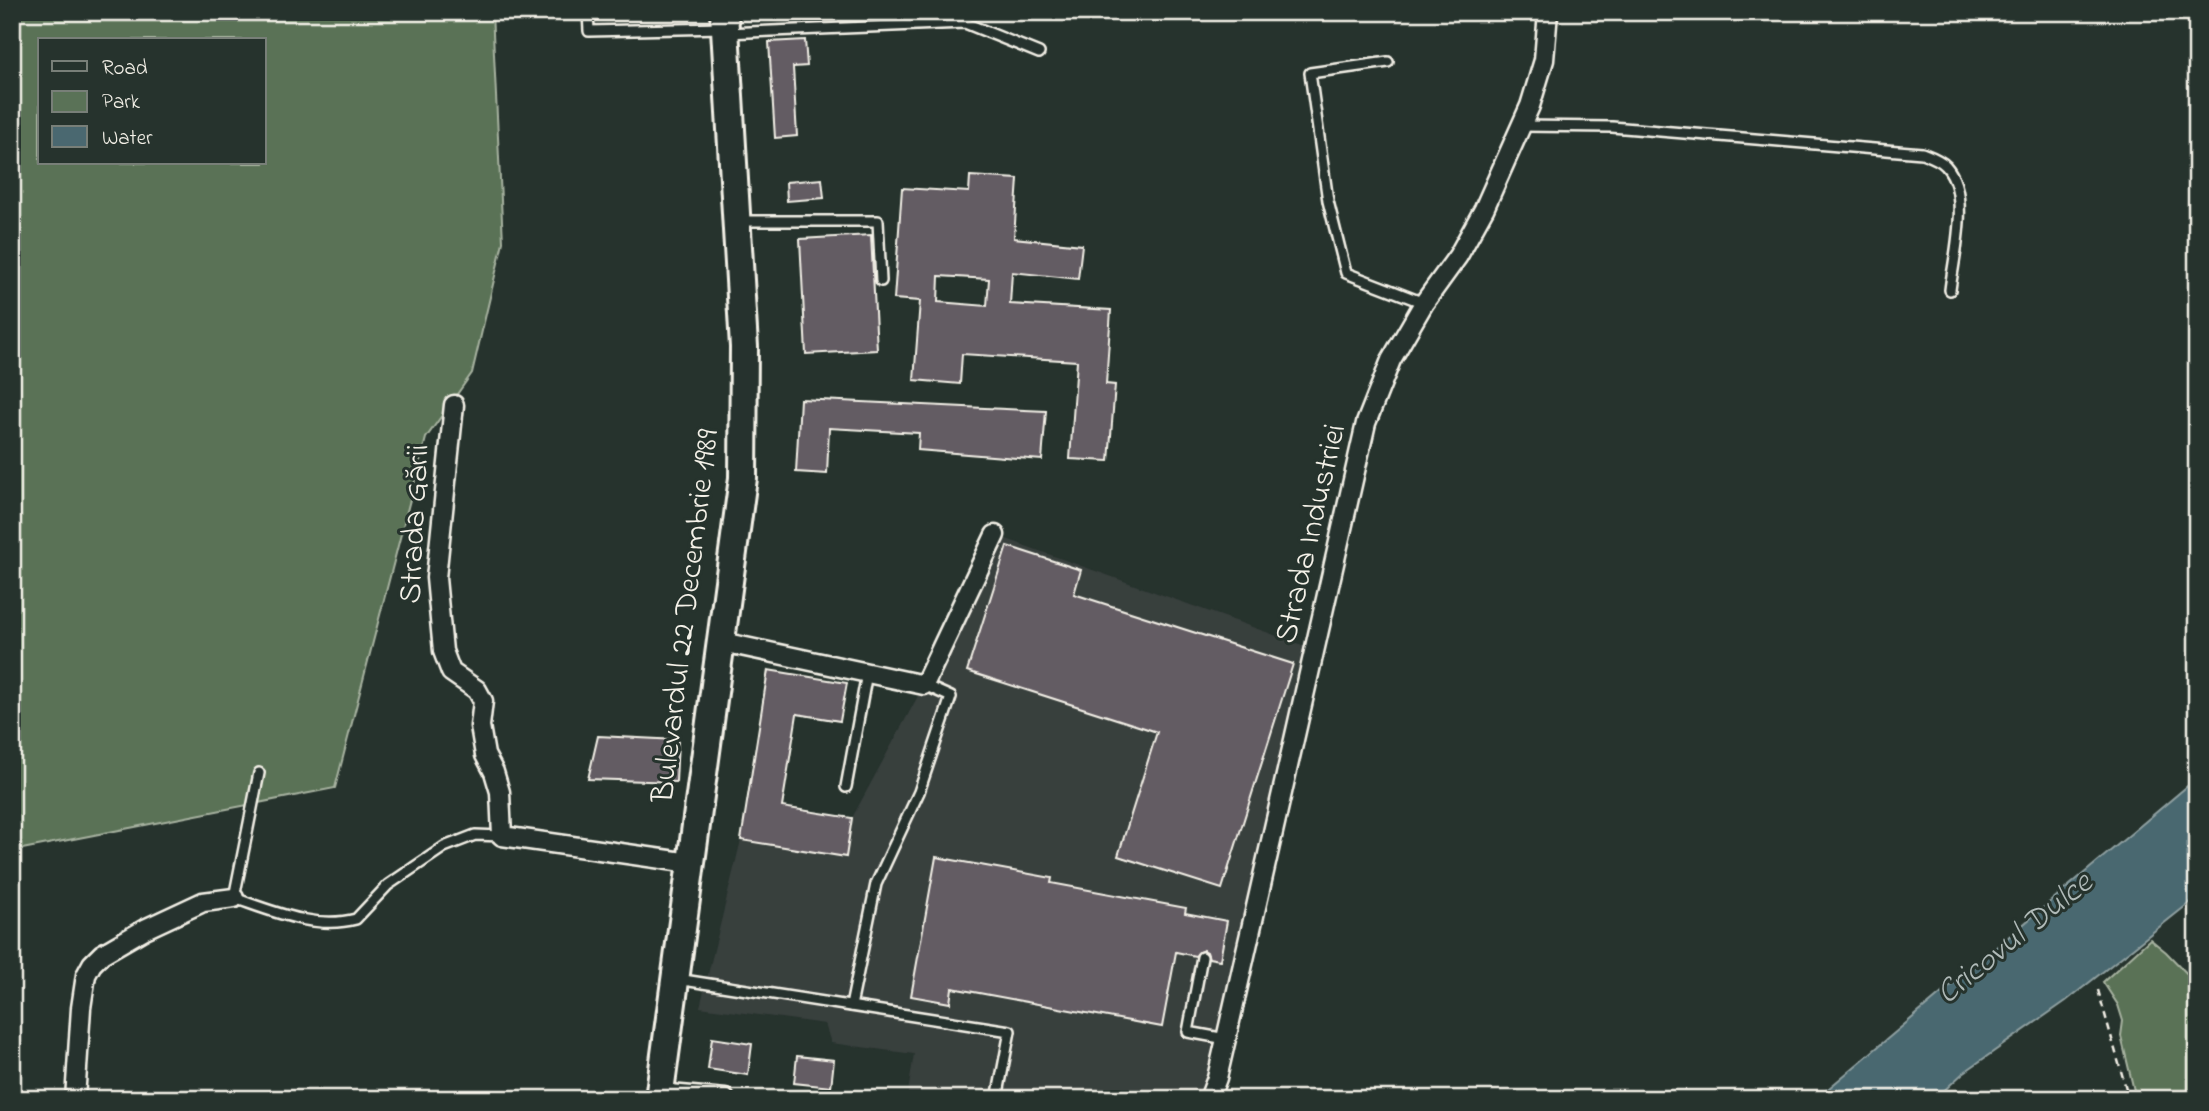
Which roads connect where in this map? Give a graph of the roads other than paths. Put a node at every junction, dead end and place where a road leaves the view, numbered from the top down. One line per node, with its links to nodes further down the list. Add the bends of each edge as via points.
1 (588, 12): 3 (lane, via 589,31)
2 (1548, 12): 6 (street, Strada Industriei, via 1544,60)
3 (725, 24): 4 (lane, via 965,23); 7 (main road, Bulevardul 22 Decembrie 1989)
4 (1039, 53)
5 (1388, 62): 10 (lane, via 1310,73 1328,201 1346,273)
6 (1521, 126): 9 (lane, via 1612,127 1922,153 1945,164 1957,183 1960,208); 10 (street, Strada Industriei, via 1484,209)
7 (736, 221): 8 (lane, via 878,221); 13 (main road, Bulevardul 22 Decembrie 1989, via 744,347 743,478)
8 (881, 281)
9 (1950, 290)
10 (1424, 303): 24 (street, Strada Industriei, via 1391,360 1366,423)
11 (454, 405): 18 (street, Strada Gării, via 436,578 443,651 451,672 469,682 483,701 480,726 485,755 500,792)
12 (995, 535): 15 (street)
13 (722, 642): 14 (street); 19 (main road, Bulevardul 22 Decembrie 1989)
14 (867, 673): 15 (street); 17 (lane)
15 (924, 685): 23 (lane, via 951,697 919,793 876,884)
16 (259, 773): 20 (lane)
17 (846, 787)
18 (502, 836): 19 (street); 20 (lane, via 475,835 444,847 388,885 364,913 348,922 295,918)
19 (690, 863): 22 (main road, Bulevardul 22 Decembrie 1989)
20 (234, 898): 26 (street, via 203,902 145,929 92,964 81,1008)
21 (1202, 957): 24 (lane, via 1188,1032)
22 (675, 978): 23 (lane); 25 (main road, Bulevardul 22 Decembrie 1989)
23 (851, 1006): 28 (lane, via 1010,1031)
24 (1226, 1039): 29 (street, Strada Industriei)
25 (659, 1096): 27 (street)
26 (75, 1099)
27 (725, 1099)
28 (997, 1099)
29 (1209, 1099)

